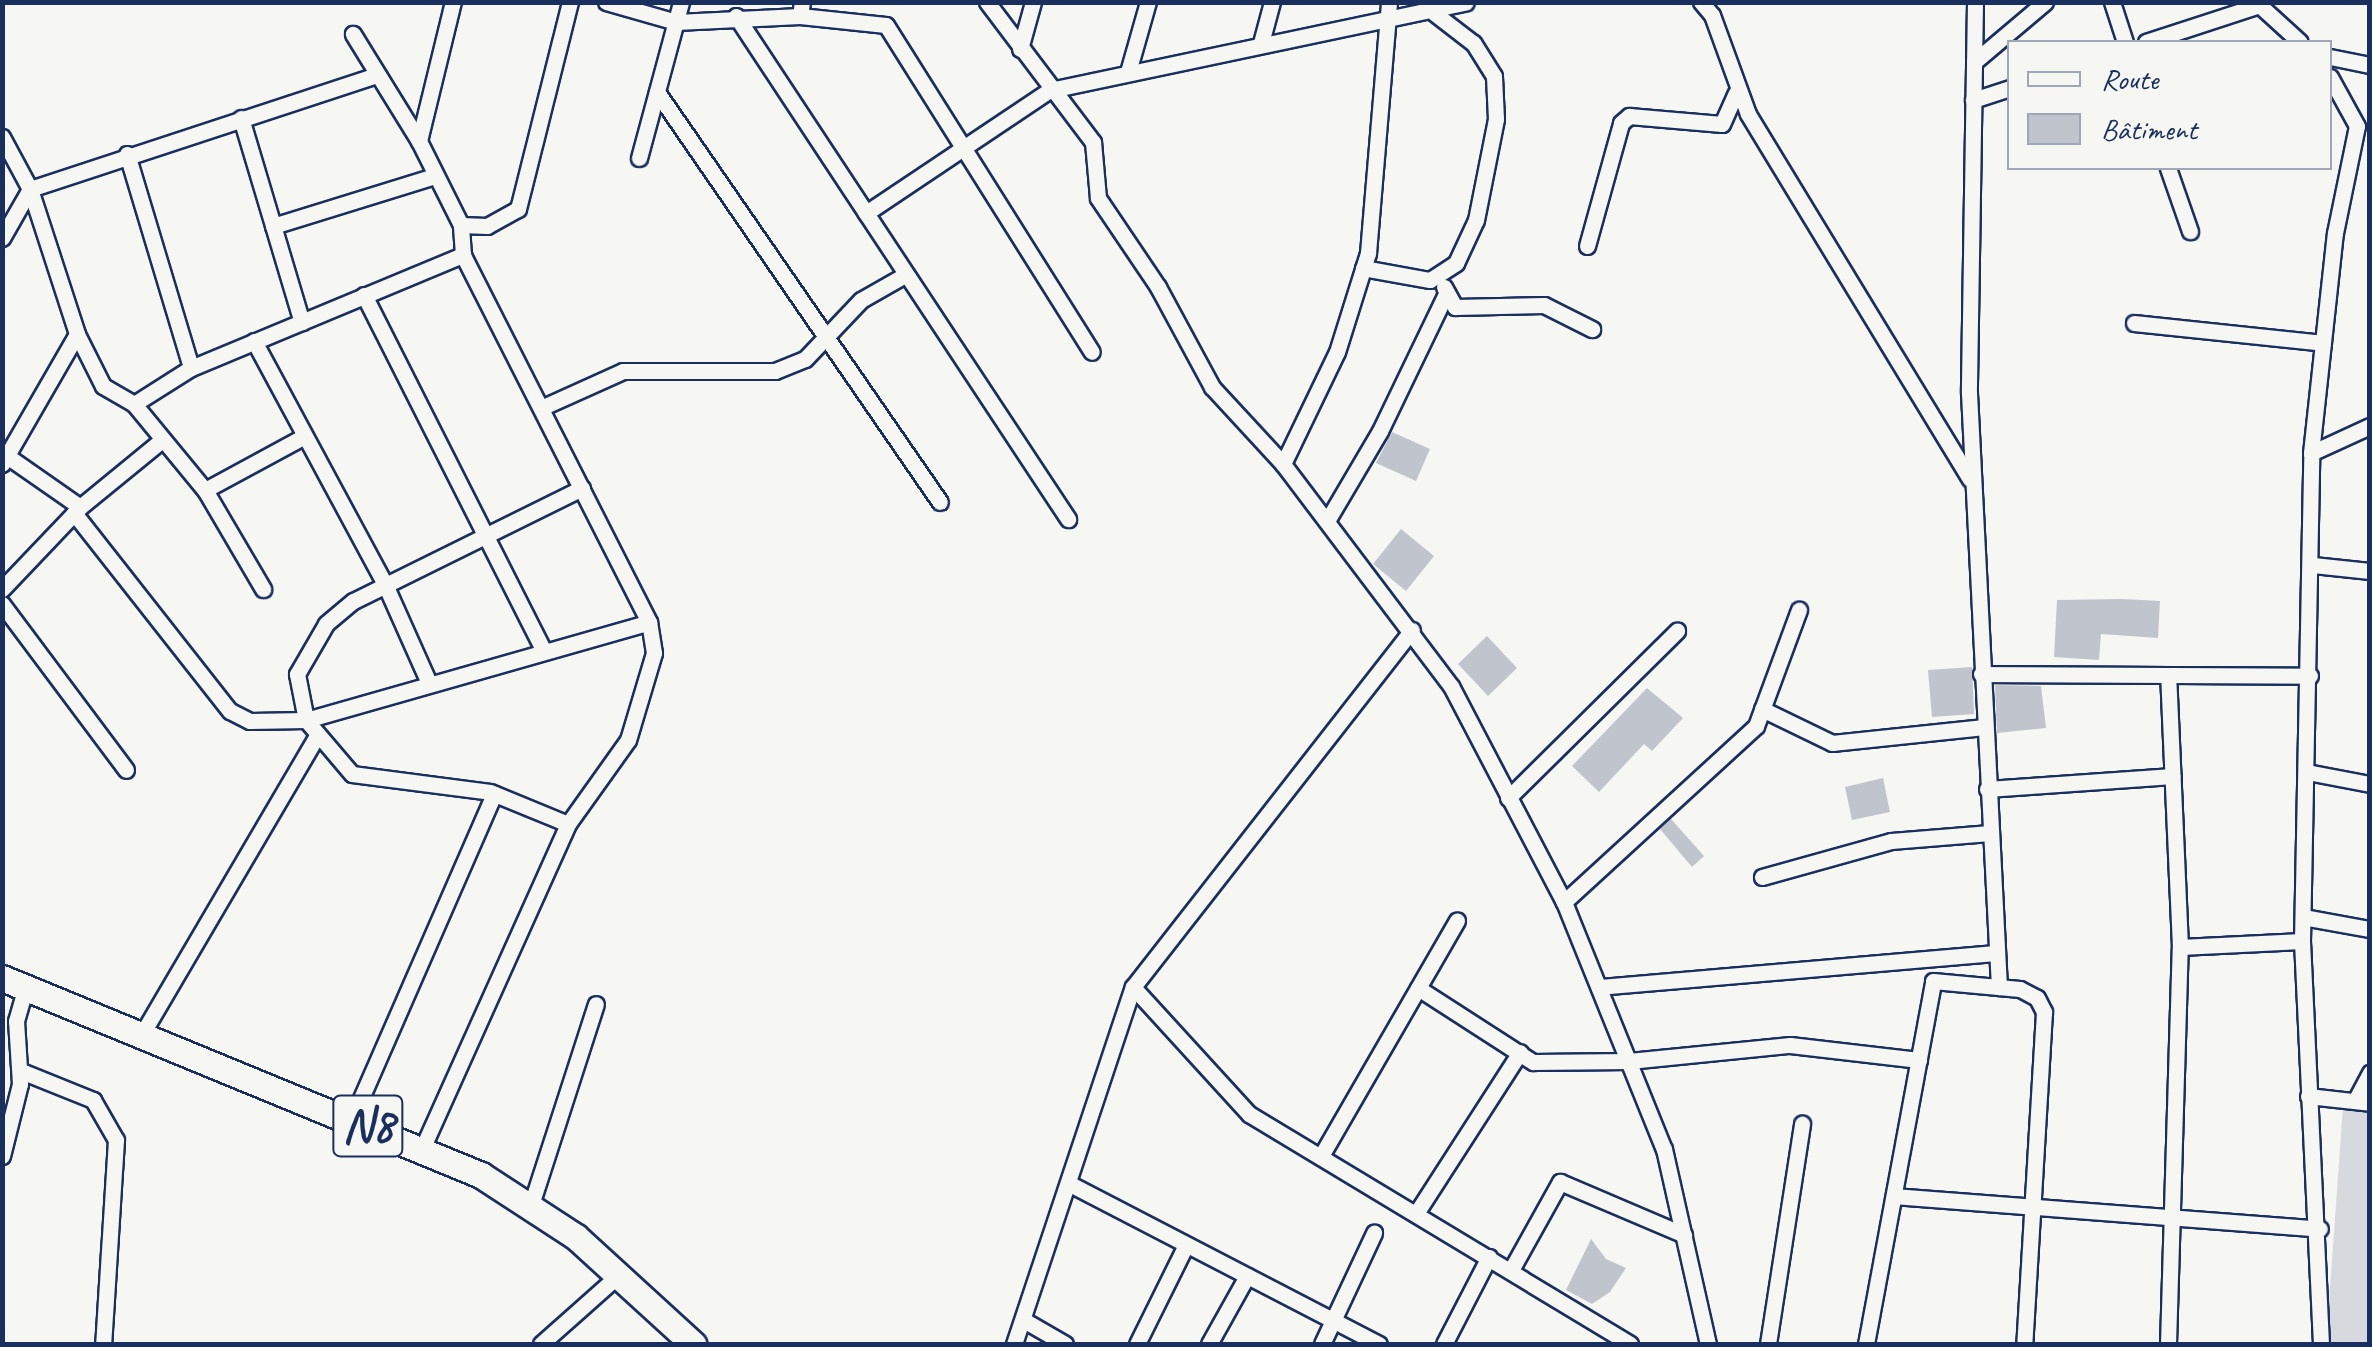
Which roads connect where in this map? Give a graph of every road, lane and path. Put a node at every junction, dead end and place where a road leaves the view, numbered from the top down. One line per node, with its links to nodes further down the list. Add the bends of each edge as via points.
1 (453, 2): 39 (street)
2 (570, 2): 48 (street, via 518,209 486,226)
3 (606, 2): 19 (street)
4 (682, 2): 19 (street)
5 (987, 2): 25 (street)
6 (1033, 2): 25 (street)
7 (1148, 2): 29 (street)
8 (1272, 2): 24 (street)
9 (1466, 2): 17 (street)
10 (1701, 2): 35 (street, via 1712,15)
11 (1974, 2): 27 (street)
12 (2045, 2): 27 (street)
13 (2112, 2): 21 (street)
14 (2258, 4): 22 (street); 23 (street)
15 (801, 9): 18 (street); 40 (street, via 886,25)
16 (1387, 9): 17 (street); 24 (street); 53 (street)
17 (1434, 14): 54 (street, via 1473,42 1494,76 1496,98 1476,220 1456,262)
18 (736, 16): 19 (street); 46 (street)
19 (676, 22): 34 (street)
20 (352, 34): 30 (street)
21 (2124, 40)
22 (2152, 40)
23 (2298, 40)
24 (1261, 43): 29 (street)
25 (1020, 48): 33 (street)
26 (2332, 57): 28 (street)
27 (1974, 62): 36 (street)
28 (2370, 65)
29 (1128, 72): 33 (street)
30 (373, 76): 37 (street); 39 (street)
31 (2332, 81): 64 (street, via 2357,126 2335,233)
32 (2007, 89): 36 (street)
33 (1050, 90): 40 (street); 74 (street, via 1093,142 1098,198 1158,287 1212,387)
34 (657, 92): 42 (street); 62 (street)
35 (1736, 93): 51 (street, via 1722,124 1629,116 1621,123); 75 (street)
36 (1973, 100): 75 (street, via 1967,280)
37 (241, 118): 41 (street); 47 (street)
38 (2, 137): 45 (street)
39 (419, 141): 44 (street)
40 (966, 150): 46 (street); 65 (street)
41 (127, 154): 45 (street); 66 (street)
42 (639, 158)
43 (2169, 170): 49 (street)
44 (435, 176): 47 (street); 48 (street)
45 (30, 189): 50 (street); 61 (street)
46 (866, 213): 55 (street)
47 (273, 226): 58 (street)
48 (461, 226): 52 (street)
49 (2190, 231)
50 (2, 238)
51 (1587, 246)
52 (463, 255): 56 (street); 68 (street)
53 (1363, 268): 54 (street, via 1418,280); 74 (street, via 1337,352)
54 (1442, 273): 57 (street)
55 (905, 275): 62 (street, via 862,300); 80 (street)
56 (364, 295): 58 (street); 82 (street)
57 (1446, 296): 60 (street, via 1455,307 1544,305); 81 (street)
58 (302, 322): 63 (street)
59 (2134, 323): 64 (street)
60 (1592, 328)
61 (77, 334): 67 (street, via 103,386); 73 (street)
62 (828, 340): 68 (street, via 775,371 623,371); 78 (street)
63 (254, 341): 66 (street); 70 (street)
64 (2323, 343): 72 (street)
65 (1092, 352)
66 (191, 368): 67 (street)
67 (134, 404): 71 (street)
68 (543, 407): 76 (street)
69 (2370, 426): 72 (street)
70 (303, 437): 77 (street); 85 (street)
71 (162, 440): 77 (street); 79 (street)
72 (2311, 453): 83 (street)
73 (5, 460): 79 (street)
74 (1284, 464): 81 (street)
75 (1972, 482): 94 (street)
76 (582, 488): 82 (street); 90 (street)
77 (205, 490): 87 (street)
78 (940, 502)
79 (77, 510): 86 (street); 99 (street, via 230,711 250,722)
80 (1068, 519)
81 (1327, 521): 91 (street)
82 (486, 540): 85 (street); 93 (street)
83 (2314, 565): 84 (street); 96 (street)
84 (2370, 571)
85 (384, 582): 97 (street); 99 (street, via 326,624 308,648 297,674)
86 (2, 589)
87 (263, 589)
88 (2, 604): 102 (street)
89 (1799, 610): 98 (street)
90 (650, 622): 93 (street); 109 (street, via 654,653 628,740)
91 (1412, 630): 108 (street, via 1451,686); 120 (street)
92 (1677, 632): 108 (street)
93 (542, 650): 97 (street)
94 (1981, 674): 95 (street); 100 (street)
95 (2168, 675): 96 (street); 104 (street)
96 (2310, 676): 103 (street)
97 (428, 680): 99 (street)
98 (1762, 709): 100 (street, via 1832,743); 112 (street, via 1756,726)
99 (306, 720): 101 (street)
100 (1984, 727): 106 (street)
101 (318, 736): 107 (street, via 352,774); 125 (street)
102 (126, 770)
103 (2307, 772): 105 (street); 113 (street)
104 (2173, 776): 106 (street); 117 (street)
105 (2370, 784)
106 (1988, 789): 110 (street)
107 (494, 794): 109 (street, via 533,804); 133 (street)
108 (1508, 798): 112 (street)
109 (568, 824): 135 (street)
110 (1990, 833): 111 (street, via 1891,841); 118 (street)
111 (1762, 877)
112 (1564, 902): 121 (street)
113 (2302, 917): 115 (street); 116 (street)
114 (1458, 920): 123 (street)
115 (2370, 928)
116 (2302, 941): 117 (street); 131 (street)
117 (2180, 947): 143 (street)
118 (1997, 953): 121 (street); 122 (street)
119 (14, 982): 125 (main road, N8); 129 (street)
120 (1133, 987): 137 (street, via 1249,1114); 138 (street)
121 (1599, 987): 128 (street)
122 (1998, 987): 127 (street, via 1933,981); 141 (street, via 2036,998 2044,1012)
123 (1418, 988): 126 (street); 137 (street)
124 (596, 1004): 140 (street)
125 (142, 1034): 133 (main road, N8)
126 (1520, 1052): 128 (street, via 1533,1062); 142 (street)
127 (1919, 1060): 128 (street, via 1790,1045); 139 (street)
128 (1628, 1061): 146 (street, via 1664,1149)
129 (21, 1071): 136 (street); 154 (street, via 93,1100 116,1140)
130 (2370, 1073): 132 (street)
131 (2308, 1096): 132 (street); 144 (street)
132 (2362, 1102)
133 (352, 1119): 135 (main road, N8)
134 (1802, 1124): 166 (street)
135 (422, 1149): 140 (main road, N8)
136 (2, 1156)
137 (1321, 1156): 142 (street)
138 (1070, 1184): 147 (street); 153 (street)
139 (1894, 1196): 141 (street); 167 (street)
140 (530, 1204): 150 (main road, N8)
141 (2037, 1207): 143 (street); 168 (street)
142 (1417, 1212): 148 (street)
143 (2176, 1218): 144 (street); 169 (street)
144 (2320, 1230): 170 (street)
145 (1374, 1233): 152 (street)
146 (1684, 1235): 149 (street, via 1560,1182); 165 (street)
147 (1186, 1245): 151 (street); 159 (street)
148 (1489, 1256): 149 (street); 163 (street)
149 (1510, 1270): 164 (street)
150 (621, 1273): 155 (street); 156 (main road, N8)
151 (1247, 1276): 152 (street); 160 (street)
152 (1333, 1321): 161 (street); 162 (street)
153 (1026, 1322): 157 (street); 158 (street)
154 (103, 1344)
155 (541, 1344)
156 (692, 1344)
157 (1014, 1344)
158 (1065, 1344)
159 (1137, 1344)
160 (1208, 1344)
161 (1322, 1344)
162 (1379, 1344)
163 (1444, 1344)
164 (1630, 1344)
165 (1708, 1344)
166 (1768, 1344)
167 (1866, 1344)
168 (2024, 1344)
169 (2168, 1344)
170 (2321, 1344)

